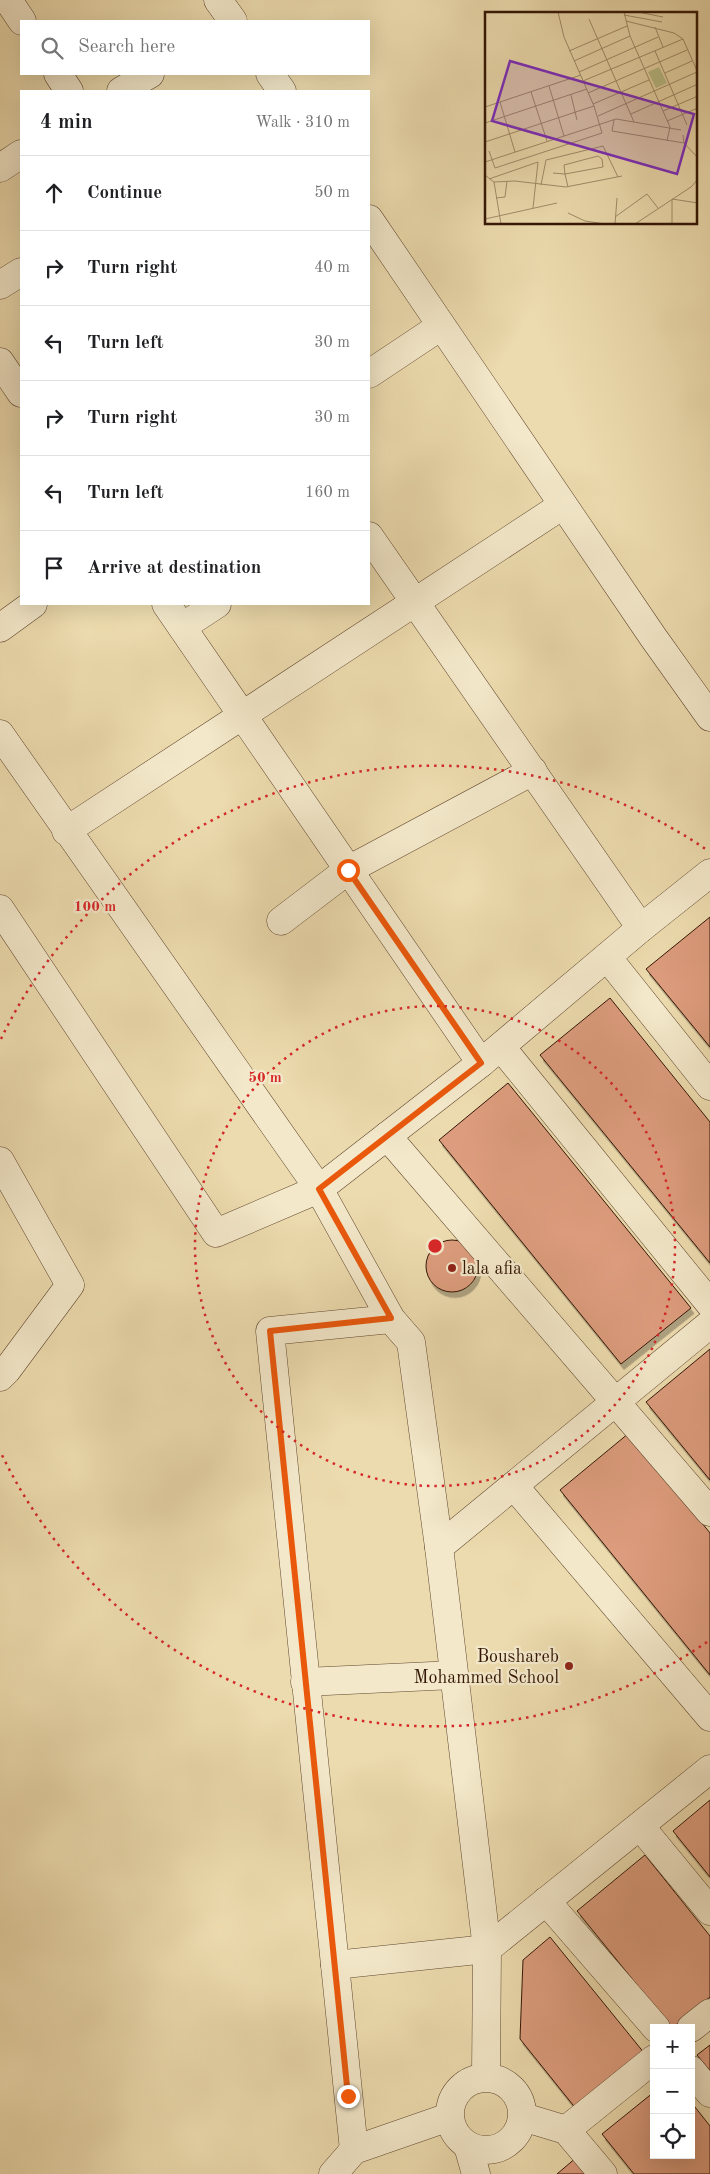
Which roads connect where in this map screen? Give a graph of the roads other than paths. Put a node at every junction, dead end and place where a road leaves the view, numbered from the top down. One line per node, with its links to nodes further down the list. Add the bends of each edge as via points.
1 (8, 0): 3 (street)
2 (218, 0): 4 (street)
3 (21, 20)
4 (232, 20)
5 (59, 75): 8 (street)
6 (148, 75): 9 (street)
7 (271, 75): 10 (street)
8 (68, 90)
9 (123, 90)
10 (281, 90)
11 (20, 155): 12 (street)
12 (0, 168)
13 (370, 220): 16 (street)
14 (20, 273): 15 (street)
15 (0, 285)
16 (441, 326): 18 (street); 20 (street)
17 (0, 362): 19 (street)
18 (370, 373)
19 (20, 392)
20 (563, 505): 22 (street); 29 (street)
21 (370, 537): 22 (street)
22 (416, 602): 28 (street); 31 (street)
23 (32, 605): 27 (street)
24 (167, 605): 26 (street)
25 (215, 605): 26 (street)
26 (182, 627): 28 (street)
27 (0, 628)
28 (242, 715): 32 (street); 33 (street)
29 (710, 717)
30 (0, 734): 32 (street)
31 (533, 772): 33 (street); 37 (street)
32 (66, 831): 43 (street)
33 (348, 870): 36 (street); 39 (street)
34 (710, 873): 37 (street)
35 (0, 909): 43 (street, via 216,1233)
36 (281, 920)
37 (641, 928): 38 (street)
38 (607, 957): 39 (street); 40 (street)
39 (491, 1055): 41 (street); 44 (street)
40 (710, 1086)
41 (387, 1136): 43 (street); 48 (street)
42 (0, 1161): 47 (street, via 70,1284)
43 (319, 1189): 45 (street)
44 (710, 1304)
45 (391, 1318): 51 (street, via 411,1342); 53 (street, via 270,1331)
46 (710, 1324): 48 (street)
47 (2, 1371)
48 (616, 1402): 49 (street); 50 (street)
49 (514, 1486): 51 (street); 54 (street)
50 (710, 1512)
51 (439, 1547): 52 (street)
52 (454, 1674): 53 (street); 59 (street)
53 (306, 1682): 60 (street)
54 (710, 1717)
55 (710, 1769): 56 (street)
56 (640, 1826): 57 (street); 58 (street)
57 (546, 1901): 59 (street); 62 (street)
58 (710, 1911)
59 (488, 1949): 60 (street); 66 (street)
60 (335, 1965): 72 (street)
61 (710, 2013): 63 (street)
62 (653, 2024)
63 (695, 2025)
64 (650, 2062): 70 (street)
65 (695, 2075): 67 (street)
66 (486, 2077): 68 (street, via 474,2079 455,2094 450,2105); 69 (street, via 508,2084 519,2099)
67 (710, 2093)
68 (450, 2117): 71 (street, via 452,2129); 72 (street)
69 (523, 2117): 70 (street); 71 (street, via 513,2139 503,2146 486,2150)
70 (566, 2130): 75 (street)
71 (468, 2146): 74 (street)
72 (354, 2150): 73 (street)
73 (333, 2174)
74 (476, 2174)
75 (604, 2174)

